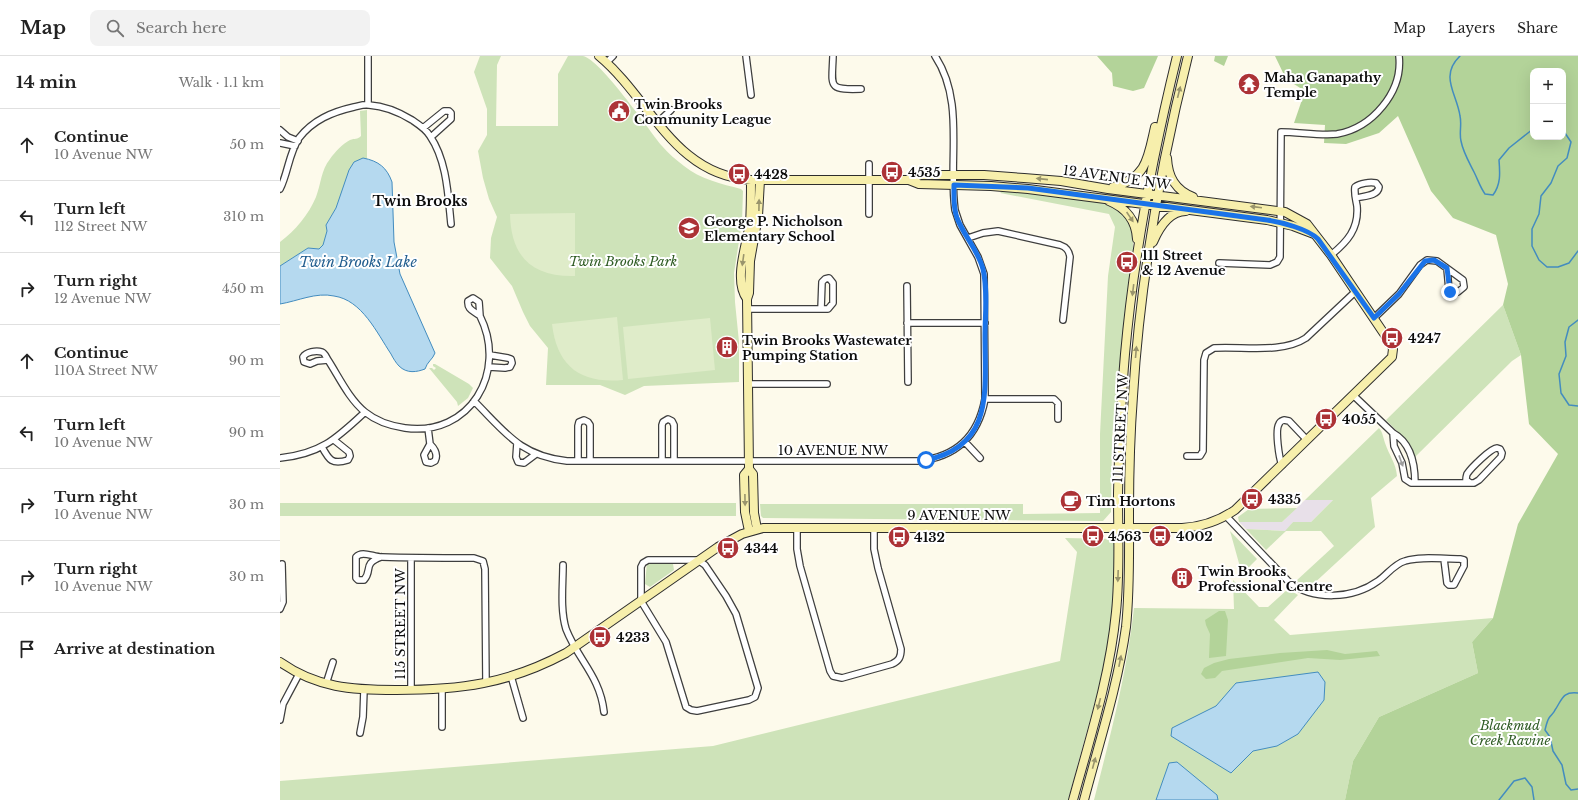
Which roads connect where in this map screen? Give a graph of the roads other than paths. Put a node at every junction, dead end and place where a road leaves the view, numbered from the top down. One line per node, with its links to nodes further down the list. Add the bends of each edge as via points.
1 (368, 56): 14 (street)
2 (599, 56): 10 (street, 12 AVENUE NW)
3 (613, 56): 10 (street)
4 (746, 56): 12 (street)
5 (833, 56): 11 (street, via 835,87 840,90)
6 (935, 56): 24 (street, via 944,74 951,98)
7 (1177, 56): 13 (street, 111 STREET NW)
8 (1188, 56): 22 (street, 111 STREET NW, one-way to 8)
9 (1399, 56): 40 (street, via 1398,74 1391,95 1375,114 1363,123 1337,134 1281,132)
10 (607, 62): 16 (street, 12 AVENUE NW)
11 (861, 89)
12 (751, 95)
13 (1167, 98): 30 (street, via 1157,118 1141,172 1135,178); 31 (street, 111 STREET NW)
14 (368, 105): 17 (street, via 392,110); 21 (street, via 324,117 309,127)
15 (671, 110): 16 (street)
16 (657, 123): 26 (street, 12 AVENUE NW, via 672,142 697,162 720,173)
17 (423, 128): 19 (street); 19 (street, via 444,111 451,113 450,119)
18 (280, 130): 21 (street)
19 (431, 137): 41 (street, via 444,171)
20 (280, 143): 21 (street)
21 (296, 144): 29 (street)
22 (1167, 147): 32 (street, 111 STREET NW); 35 (street, via 1168,168 1175,185 1184,193)
23 (869, 164): 25 (street)
24 (954, 175): 27 (street, 12 AVENUE NW, via 920,175); 28 (street); 30 (street, 12 AVENUE NW, one-way to 24, via 1061,181)
25 (869, 179): 26 (street, 12 AVENUE NW); 27 (street, 12 AVENUE NW); 39 (street)
26 (755, 180): 50 (street, via 758,216 750,261)
27 (909, 180): 28 (street, 12 AVENUE NW, via 919,184)
28 (954, 185): 33 (street, 12 AVENUE NW, via 1028,188); 42 (street, via 956,214)
29 (280, 189)
30 (1108, 189): 31 (street, 12 AVENUE NW)
31 (1147, 194): 32 (street, 12 AVENUE NW); 36 (street, 111 STREET NW)
32 (1157, 195): 35 (street, 12 AVENUE NW); 37 (street, 111 STREET NW)
33 (1100, 198): 36 (street, 12 AVENUE NW); 43 (street, one-way to 43, via 1117,205 1129,215 1136,231)
34 (1356, 198): 45 (street, via 1357,214 1354,228 1346,242)
35 (1211, 202): 40 (street, 12 AVENUE NW, one-way to 35)
36 (1145, 203): 37 (street, 12 AVENUE NW); 43 (street, 111 STREET NW)
37 (1155, 205): 38 (street, 12 AVENUE NW); 44 (street, 111 STREET NW)
38 (1204, 212): 40 (street, 12 AVENUE NW); 44 (street, via 1182,211 1167,219 1158,229)
39 (870, 214)
40 (1280, 217): 45 (street, 12 AVENUE NW, via 1314,234); 46 (street, via 1278,261 1270,265)
41 (451, 224)
42 (968, 238): 54 (street, via 983,232 998,231 1060,245 1067,249 1070,257); 56 (street, via 983,270)
43 (1137, 252): 91 (street, 111 STREET NW, one-way to 91, via 1122,393)
44 (1148, 252): 92 (street, 111 STREET NW, one-way to 44, via 1134,382)
45 (1331, 254): 49 (street, 12 AVENUE NW)
46 (1219, 263)
47 (1447, 268): 53 (street, via 1434,260 1425,261 1399,294)
48 (907, 286): 55 (street)
49 (1355, 292): 53 (street, 12 AVENUE NW); 77 (street, via 1306,338 1297,343 1280,347 1209,350 1204,360 1203,451 1200,456)
50 (747, 309): 51 (street); 61 (street)
51 (821, 309): 51 (street, via 828,308 833,303 833,283 829,278 822,282)
52 (480, 316): 57 (street, via 487,332)
53 (1374, 318): 63 (street, 12 AVENUE NW, via 1391,344 1392,355 1389,361)
54 (1064, 320)
55 (908, 323): 56 (street); 60 (street)
56 (985, 323): 64 (street)
57 (490, 355): 59 (street); 59 (street, via 511,359 512,363 510,367)
58 (328, 360): 66 (street, via 353,399)
59 (489, 367): 65 (street, via 484,385)
60 (908, 382)
61 (749, 384): 62 (street); 84 (street)
62 (828, 384)
63 (1353, 395): 69 (street); 71 (street, 9 AVENUE NW)
64 (985, 399): 67 (street, via 1054,399 1058,403); 72 (street, via 979,419)
65 (474, 401): 68 (street, via 456,417); 73 (street, 10 AVENUE NW)
66 (365, 412): 68 (street, via 394,426); 70 (street)
67 (1058, 419)
68 (428, 428): 74 (street)
69 (1393, 433): 87 (street, via 1405,443 1410,454 1414,465); 87 (street, one-way to 87, via 1394,446 1402,463 1405,479)
70 (334, 440): 75 (street); 75 (street, via 349,452 348,460 329,459)
71 (1307, 440): 85 (street, 9 AVENUE NW); 85 (street, via 1289,421 1280,422 1278,447)
72 (965, 442): 79 (street); 84 (street, 10 AVENUE NW, via 940,457 918,461)
73 (517, 443): 76 (street, 10 AVENUE NW); 76 (street, via 518,462 524,463)
74 (430, 444)
75 (322, 447): 78 (street, via 301,455)
76 (536, 454): 80 (street, 10 AVENUE NW, via 559,460)
77 (1187, 456)
78 (280, 458)
79 (980, 458)
80 (578, 461): 81 (street, 10 AVENUE NW); 81 (street, via 578,426 580,421 584,420 590,425)
81 (590, 461): 82 (street, 10 AVENUE NW)
82 (662, 461): 83 (street, 10 AVENUE NW); 83 (street, via 662,425 668,420 674,425)
83 (674, 461): 84 (street, 10 AVENUE NW)
84 (749, 465): 93 (street, via 744,475 745,512)
85 (1282, 465): 88 (street, 9 AVENUE NW)
86 (1469, 482): 86 (street, via 1479,480 1502,455 1500,449 1491,449 1470,471 1466,477); 87 (street)
87 (1415, 483)
88 (1226, 516): 92 (street, 9 AVENUE NW, via 1187,528); 96 (street, via 1289,582 1297,588 1316,594 1348,594 1360,590 1375,584 1406,560)
89 (796, 527): 90 (street, 9 AVENUE NW); 90 (street, via 800,566 830,671 833,676 844,678 892,664 900,658 900,646 876,561); 93 (street, 9 AVENUE NW)
90 (874, 527): 91 (street, 9 AVENUE NW)
91 (1119, 528): 92 (street, 9 AVENUE NW); 117 (street, 111 STREET NW, one-way to 117, via 1114,630 1104,680)
92 (1129, 528): 118 (street, 111 STREET NW, one-way to 92, via 1122,649 1130,577)
93 (753, 530): 97 (street, 9 AVENUE NW, via 726,542)
94 (380, 557): 94 (street, via 359,554 355,561 356,578 364,580 370,563); 95 (street)
95 (411, 558): 107 (street, via 482,560 485,569); 111 (street, 115 STREET NW)
96 (1444, 559): 96 (street, via 1447,583 1454,585 1464,561)
97 (698, 560): 100 (street, 9 AVENUE NW); 100 (street, via 645,561 641,567); 100 (street, via 705,565 736,614 758,688 756,695 750,700 697,711 689,710 683,702 666,642)
98 (282, 564): 101 (street, via 283,602)
99 (563, 565): 102 (street, via 563,616)
100 (641, 601): 102 (street, 9 AVENUE NW)
101 (280, 609)
102 (574, 648): 106 (street, 9 AVENUE NW); 112 (street, via 597,683)
103 (280, 662): 105 (street, 9 AVENUE NW)
104 (333, 662): 108 (street)
105 (299, 674): 108 (street, 9 AVENUE NW); 114 (street, via 284,704)
106 (511, 676): 107 (street, 9 AVENUE NW); 113 (street)
107 (486, 683): 109 (street, 9 AVENUE NW)
108 (326, 684): 110 (street, 9 AVENUE NW)
109 (442, 689): 111 (street, 9 AVENUE NW); 115 (street)
110 (364, 690): 111 (street, 9 AVENUE NW); 116 (street)
111 (411, 690)
112 (604, 712)
113 (523, 718)
114 (280, 720)
115 (442, 727)
116 (360, 733)
117 (1073, 800)
118 (1084, 800)

